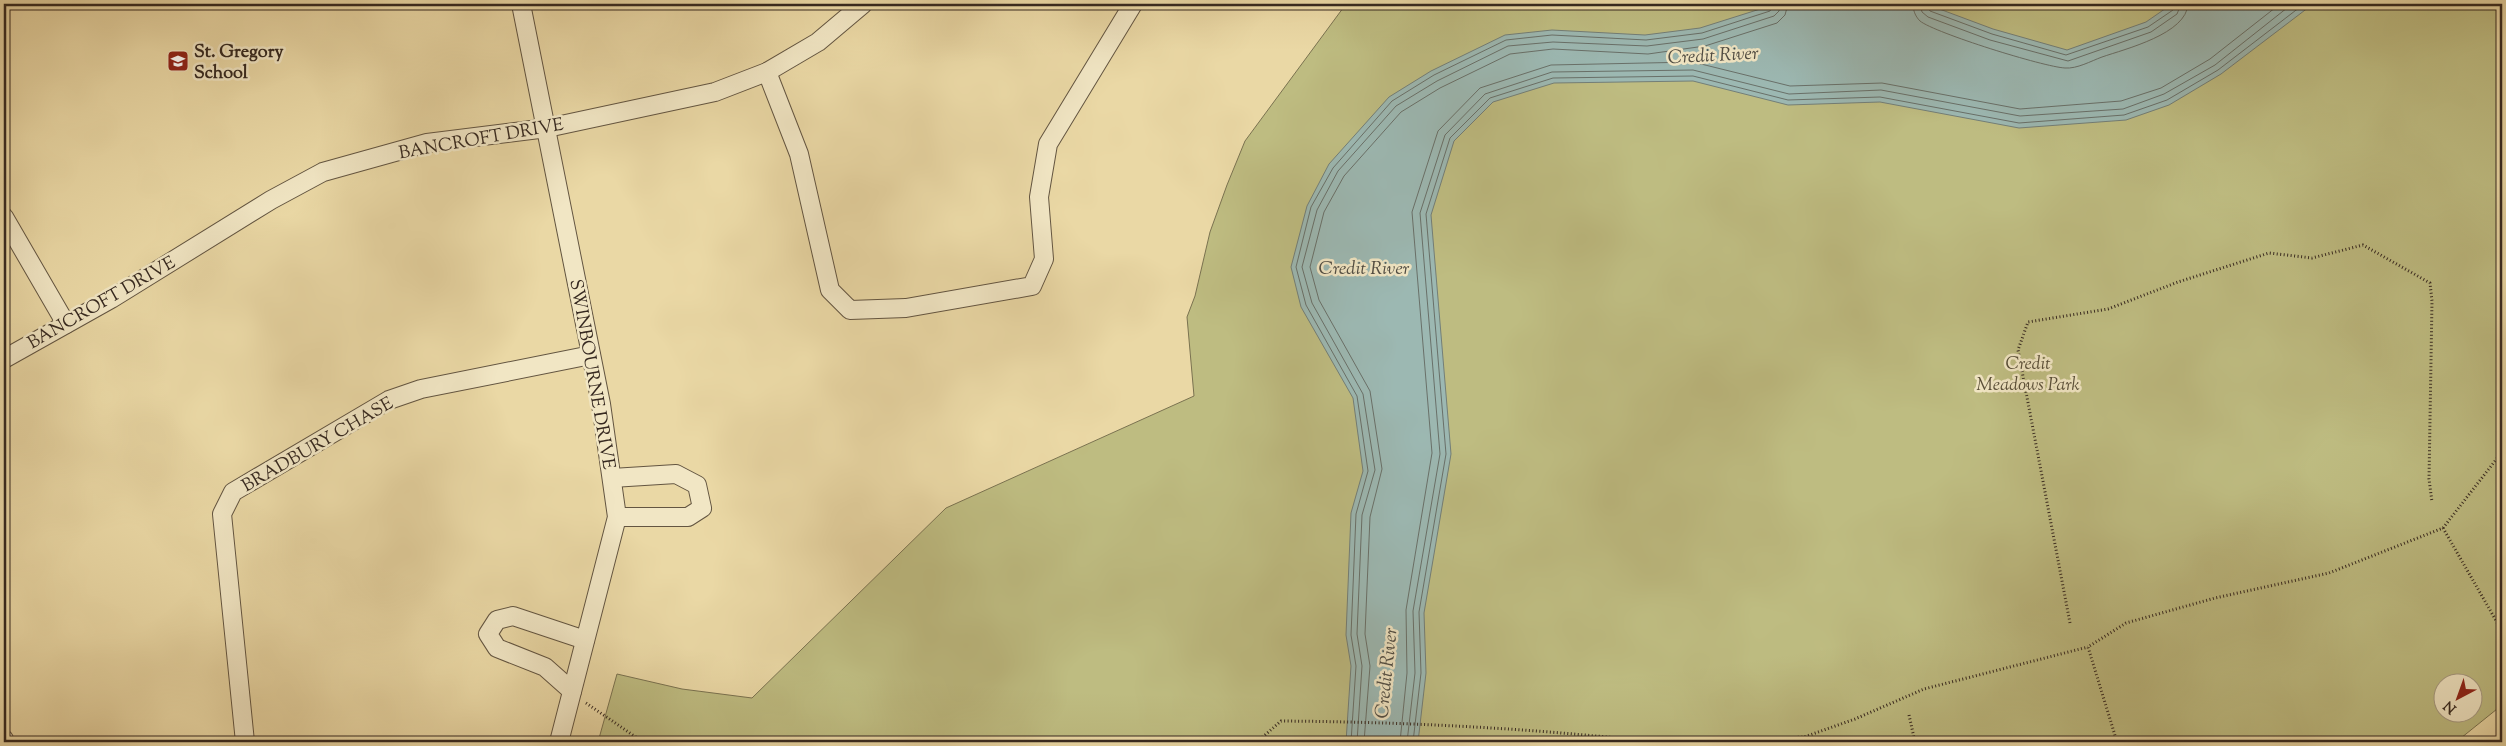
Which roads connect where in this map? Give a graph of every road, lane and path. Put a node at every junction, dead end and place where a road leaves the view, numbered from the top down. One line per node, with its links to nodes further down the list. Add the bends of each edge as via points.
1 (521, 4): 5 (street, SWINBOURNE DRIVE)
2 (863, 4): 4 (street, BANCROFT DRIVE, via 818,42)
3 (1133, 4): 4 (street, via 1048,144 1039,196 1044,259 1032,286 906,308 850,310 830,290 799,154)
4 (767, 72): 5 (street, BANCROFT DRIVE, via 715,92)
5 (547, 128): 7 (street, BANCROFT DRIVE, via 427,143 323,172); 8 (street, SWINBOURNE DRIVE)
6 (4, 217): 7 (street)
7 (66, 324): 9 (street, BANCROFT DRIVE)
8 (591, 355): 11 (street, SWINBOURNE DRIVE); 21 (street, BRADBURY CHASE, via 421,389 389,400 233,492 222,514)
9 (4, 359)
10 (2502, 452): 14 (path)
11 (612, 478): 13 (street, SWINBOURNE DRIVE); 13 (street, via 676,474 697,485 702,508 688,517)
12 (2432, 502): 15 (path, via 2429,478 2430,284 2363,245 2312,258 2269,254 2178,282 2108,310 2028,322 2018,350)
13 (617, 517): 17 (street, SWINBOURNE DRIVE)
14 (2443, 528): 16 (path); 18 (path, via 2329,573 2215,598 2126,623)
15 (2070, 623)
16 (2502, 631)
17 (584, 640): 19 (street, SWINBOURNE DRIVE); 19 (street, via 513,616 497,620 488,634 498,648 545,667)
18 (2088, 648): 26 (path, via 1924,689 1804,737); 28 (path)
19 (572, 691): 22 (street, SWINBOURNE DRIVE); 23 (path)
20 (1909, 715): 27 (path)
21 (245, 742)
22 (559, 742)
23 (643, 742)
24 (1257, 742): 25 (path, via 1281,721 1547,730)
25 (1654, 742)
26 (1721, 742)
27 (1915, 742)
28 (2117, 742)

